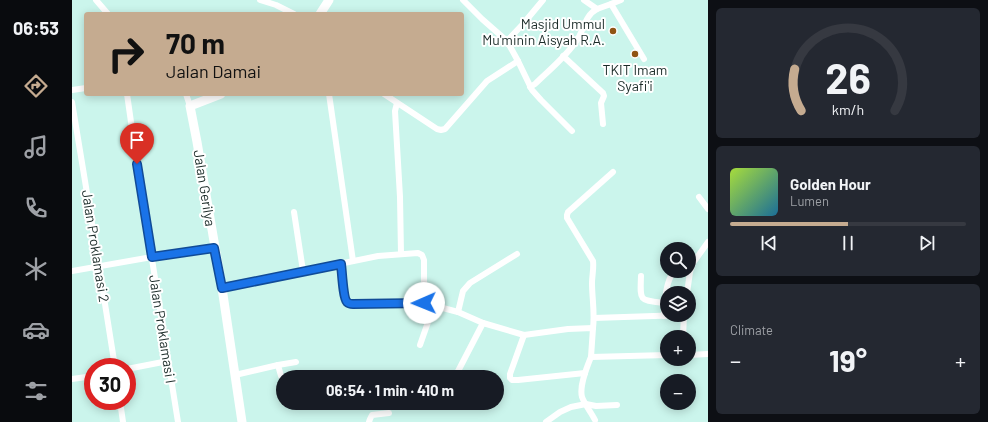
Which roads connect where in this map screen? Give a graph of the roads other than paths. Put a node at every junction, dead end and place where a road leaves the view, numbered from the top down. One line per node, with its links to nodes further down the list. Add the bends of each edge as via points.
1 (96, 0): 11 (street)
2 (260, 0): 12 (street)
3 (329, 0): 13 (street)
4 (463, 0): 14 (street)
5 (543, 0): 14 (street)
6 (584, 0): 8 (street)
7 (621, 0): 9 (street)
8 (593, 2): 10 (street)
9 (611, 4): 10 (street); 16 (street)
10 (597, 9): 15 (street, via 590,14 577,40)
11 (106, 12)
12 (290, 12)
13 (321, 12)
14 (507, 41): 17 (street)
15 (563, 56): 18 (street); 29 (street, via 603,93)
16 (644, 59)
17 (518, 61): 18 (street); 27 (street, via 487,81 445,129 437,129)
18 (530, 87): 30 (street)
19 (84, 88): 20 (street)
20 (72, 90)
21 (127, 96): 39 (street, Jalan Proklamasi I)
22 (187, 96): 28 (street)
23 (216, 96): 28 (street)
24 (329, 96): 41 (street)
25 (387, 96): 27 (street)
26 (72, 102): 43 (street, Jalan Proklamasi 2)
27 (397, 103): 37 (street, via 395,110)
28 (190, 106): 36 (street, Jalan Gerilya)
29 (603, 124)
30 (572, 131)
31 (613, 172): 53 (street, via 567,215 594,264)
32 (699, 197): 33 (street)
33 (708, 209)
34 (294, 212): 45 (street)
35 (708, 242): 40 (street)
36 (214, 248): 39 (street); 47 (street, Jalan Gerilya)
37 (401, 254): 41 (street); 49 (street, via 420,253 423,256)
38 (516, 254): 51 (street, via 470,283 463,291)
39 (152, 257): 43 (street); 63 (street, Jalan Proklamasi I)
40 (696, 259)
41 (353, 261): 42 (street)
42 (341, 264): 45 (street); 49 (street, via 344,296 348,304)
43 (99, 266): 44 (street); 62 (street, Jalan Proklamasi 2)
44 (72, 271)
45 (303, 271): 47 (street)
46 (641, 276): 48 (street, via 640,293 643,299)
47 (222, 288): 70 (street, Jalan Gerilya)
48 (660, 302)
49 (424, 303): 50 (street)
50 (434, 305): 51 (street); 57 (street)
51 (458, 312): 54 (street)
52 (660, 316): 53 (street)
53 (594, 318): 55 (street)
54 (483, 323): 56 (street); 68 (street)
55 (594, 328): 56 (street); 61 (street)
56 (524, 335): 69 (street, via 510,374 512,380)
57 (420, 345)
58 (708, 354): 60 (street)
59 (660, 355): 61 (street)
60 (696, 355)
61 (591, 356): 69 (street)
62 (114, 358)
63 (168, 361): 66 (street); 79 (street, Jalan Proklamasi I)
64 (296, 362): 65 (street)
65 (278, 365): 67 (street); 70 (street)
66 (136, 367)
67 (279, 370)
68 (459, 370)
69 (585, 373): 73 (street, via 581,393)
70 (235, 375): 80 (street, Jalan Gerilya)
71 (84, 377): 72 (street)
72 (72, 379)
73 (586, 404): 74 (street); 77 (street); 82 (street, via 565,409)
74 (617, 405)
75 (121, 410): 78 (street)
76 (389, 413): 81 (street, via 372,415)
77 (595, 420)
78 (123, 422)
79 (178, 422)
80 (242, 422)
81 (369, 422)
82 (546, 422)

